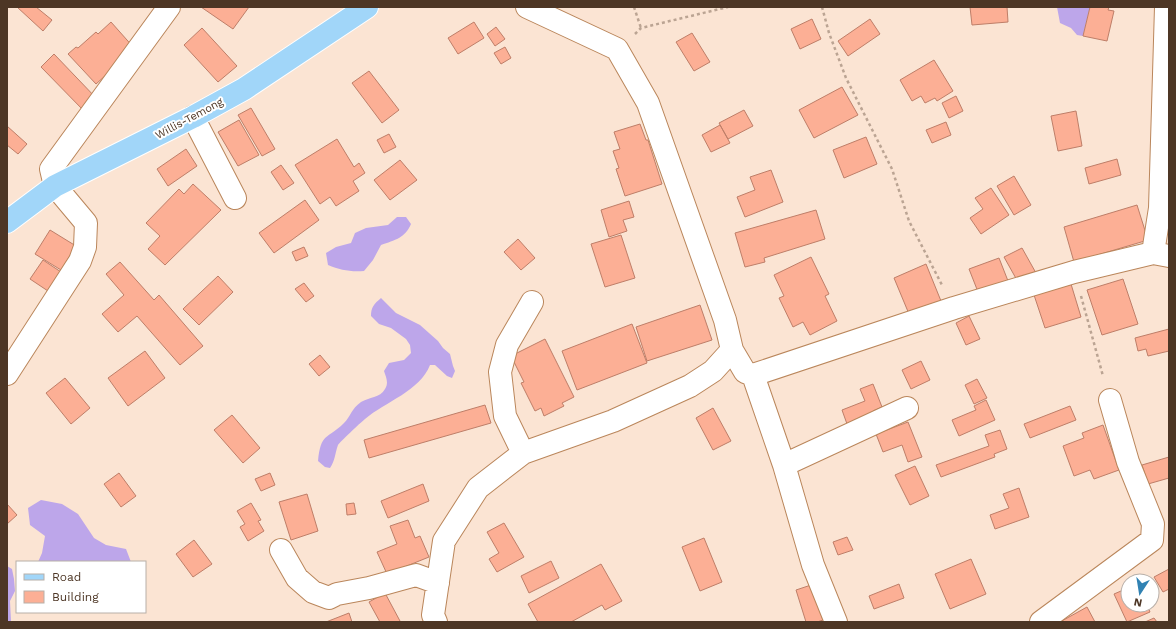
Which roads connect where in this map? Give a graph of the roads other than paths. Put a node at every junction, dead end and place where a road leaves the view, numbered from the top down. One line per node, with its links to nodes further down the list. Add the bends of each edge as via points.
1 (170, 7): 6 (street, via 51,169)
2 (367, 7): 5 (main road, Willis-Temong, via 244,89)
3 (527, 7): 11 (street, via 618,49 648,103 725,320)
4 (1166, 7): 9 (street)
5 (193, 117): 6 (main road, Willis-Temong); 7 (street)
6 (55, 186): 8 (main road, Willis-Temong); 12 (street, via 86,223 85,247 80,261)
7 (235, 198)
8 (7, 222)
9 (1161, 254): 13 (street, via 1074,272 954,308)
10 (532, 302): 16 (street, via 506,345 500,372 505,416)
11 (732, 350): 13 (street, via 745,372); 16 (street, via 713,372 690,386 614,421)
12 (7, 374)
13 (753, 375): 17 (street)
14 (1110, 400): 22 (street, via 1128,462 1153,524 1152,540)
15 (907, 408): 17 (street)
16 (524, 453): 19 (street, via 478,488 444,542)
17 (784, 465): 21 (street, via 813,565)
18 (281, 550): 19 (street, via 297,578 313,592 328,598 416,575)
19 (438, 583): 20 (street, via 434,615)
20 (436, 622)
21 (836, 622)
22 (1042, 622)

